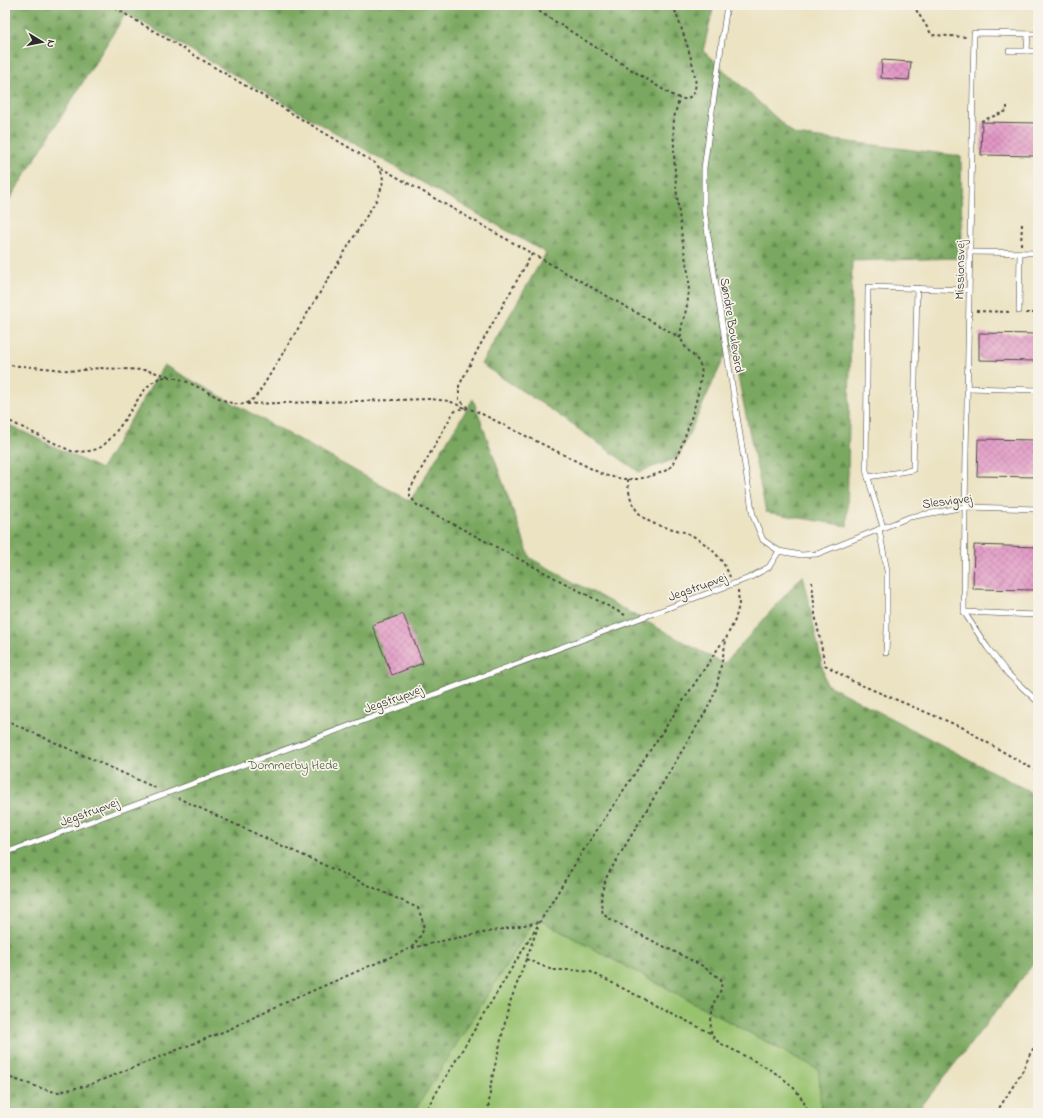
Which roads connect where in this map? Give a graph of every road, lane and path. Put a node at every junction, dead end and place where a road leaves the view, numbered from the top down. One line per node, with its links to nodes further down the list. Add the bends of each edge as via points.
1 (110, 5): 15 (path)
2 (529, 5): 12 (path)
3 (673, 5): 12 (path, via 695,80 693,94 685,99)
4 (727, 5): 42 (lane, Søndre Boulevard, via 704,168 704,210 753,516 763,540)
5 (913, 5): 8 (path, via 932,35)
6 (1028, 34): 7 (lane); 8 (lane); 10 (lane)
7 (1038, 34)
8 (974, 35): 14 (lane, Missionsvej)
9 (1009, 51): 10 (lane)
10 (1027, 51): 11 (lane)
11 (1038, 51)
12 (679, 98): 28 (path, via 674,118 674,162 689,279 689,295)
13 (1007, 106): 14 (path, via 1007,110 979,122)
14 (972, 122): 17 (lane, Missionsvej)
15 (381, 168): 20 (path); 33 (path, via 383,182 377,199 263,386 252,400)
16 (1022, 224): 18 (path)
17 (970, 252): 18 (lane); 22 (lane, Missionsvej)
18 (1020, 253): 19 (lane); 24 (lane)
19 (1038, 253)
20 (532, 254): 28 (path); 34 (path, via 459,386 459,400)
21 (917, 288): 22 (lane); 36 (lane, via 913,470); 36 (lane, via 868,287)
22 (969, 290): 23 (lane, Missionsvej)
23 (969, 311): 25 (path); 31 (lane, Missionsvej)
24 (1019, 311)
25 (1012, 312)
26 (1025, 312): 27 (path)
27 (1038, 313)
28 (681, 338): 37 (path, via 701,368 702,377 680,449 669,469 645,478)
29 (5, 365): 30 (path, via 76,371 99,368 145,370)
30 (175, 378): 33 (path, via 226,402); 35 (path, via 158,379 146,388 114,433 100,447 91,451 71,451)
31 (967, 388): 32 (lane); 38 (lane, Missionsvej)
32 (1038, 390)
33 (244, 404): 34 (path, via 430,399 449,401)
34 (469, 409): 37 (path, via 604,475); 47 (path, via 461,408 453,413 410,489 413,500 417,505)
35 (5, 419)
36 (868, 477): 40 (lane)
37 (628, 479): 44 (path, via 631,499 641,516 648,522 690,534 703,542 714,551)
38 (965, 507): 39 (lane, Slesvigvej); 40 (lane, Slesvigvej, via 910,517); 45 (lane, Missionsvej)
39 (1038, 509)
40 (881, 528): 41 (lane, Slesvigvej); 49 (lane, via 887,571)
41 (862, 536): 42 (lane, Søndre Boulevard, via 817,554 801,555)
42 (779, 551): 44 (lane, Jegstrupvej, via 769,568)
43 (812, 582): 52 (path, via 825,665 854,682 966,729)
44 (735, 584): 47 (lane, Jegstrupvej); 48 (path, via 739,605)
45 (964, 612): 46 (lane); 50 (lane, via 1008,674)
46 (1038, 614)
47 (635, 620): 53 (lane, Jegstrupvej)
48 (727, 636): 55 (path, via 581,854); 58 (path, via 713,697 607,876 600,904 603,914 611,920 701,965 720,979 720,994 711,1018)
49 (886, 653)
50 (1038, 702)
51 (5, 720): 53 (path)
52 (1038, 772)
53 (168, 793): 54 (lane, Jegstrupvej); 56 (path, via 418,908 424,925 421,937)
54 (5, 853)
55 (540, 922): 56 (path); 57 (path); 61 (path)
56 (410, 948): 60 (path, via 230,1029 90,1085 59,1092)
57 (526, 959): 58 (path, via 552,970 591,972); 62 (path, via 509,1005 491,1083)
58 (712, 1034): 63 (path, via 719,1042 770,1070 791,1085 801,1096)
59 (1038, 1041): 64 (path)
60 (5, 1076)
61 (424, 1113)
62 (488, 1113)
63 (808, 1113)
64 (996, 1113)

